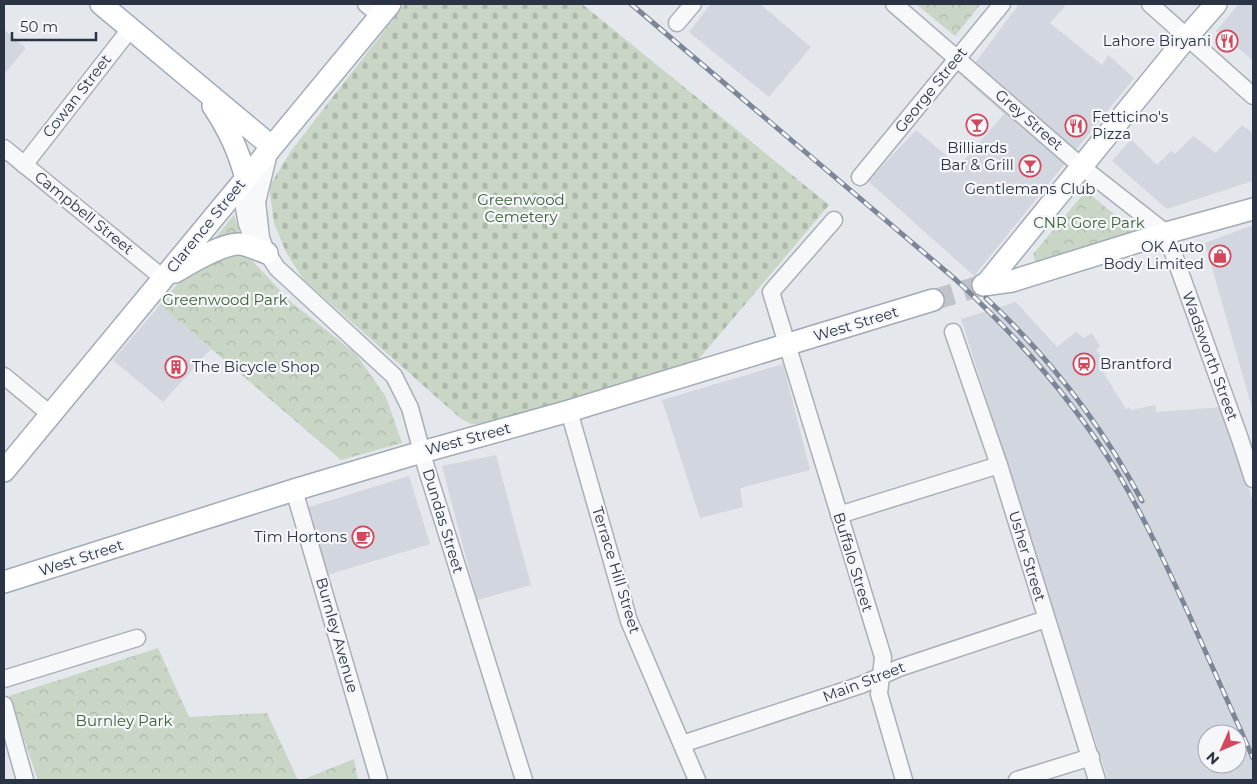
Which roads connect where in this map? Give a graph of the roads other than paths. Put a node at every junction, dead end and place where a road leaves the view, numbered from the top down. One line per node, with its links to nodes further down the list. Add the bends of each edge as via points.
1 (101, 4): 9 (main road)
2 (693, 4): 8 (street)
3 (894, 4): 11 (street, Grey Street)
4 (1002, 4): 11 (street, George Street)
5 (1150, 4): 10 (street)
6 (1216, 4): 10 (main road)
7 (379, 8): 14 (main road, Clarence Street)
8 (676, 22)
9 (131, 28): 12 (main road); 16 (street, Cowan Street)
10 (1187, 37): 13 (street); 17 (main road)
11 (958, 58): 17 (street, Grey Street); 18 (street, George Street)
12 (201, 87): 14 (main road); 19 (main road, via 229,130)
13 (1253, 96)
14 (271, 146): 19 (main road, Clarence Street); 23 (street, Dundas Street, via 257,202 261,238)
15 (4, 148): 16 (street, Campbell Street)
16 (24, 165): 24 (street, Campbell Street)
17 (1082, 167): 22 (street, Grey Street); 22 (main road, via 985,284 1012,280)
18 (860, 177)
19 (246, 178): 23 (street, Dundas Street, via 244,208 247,224 253,239); 24 (main road, Clarence Street)
20 (1253, 209): 22 (main road)
21 (834, 220): 27 (street, via 771,292)
22 (1166, 233): 31 (street, Wadsworth Street)
23 (267, 253): 24 (main road, via 241,244 231,245); 32 (street, Dundas Street, via 277,268 394,376 410,408)
24 (164, 278): 30 (main road, Clarence Street)
25 (933, 300): 27 (main road, West Street)
26 (952, 332): 33 (street, Usher Street)
27 (788, 344): 29 (main road, West Street); 37 (street, Buffalo Street)
28 (4, 376): 30 (street)
29 (569, 411): 32 (main road, West Street); 44 (street, Terrace Hill Street, via 628,621)
30 (50, 414): 34 (main road, Clarence Street)
31 (1247, 437): 35 (street, Wadsworth Street)
32 (421, 452): 36 (main road, West Street); 48 (street, Dundas Street)
33 (999, 466): 37 (street); 39 (street, Usher Street)
34 (4, 471)
35 (1253, 479)
36 (294, 490): 38 (main road, West Street); 47 (street, Burnley Avenue)
37 (839, 516): 41 (street, Buffalo Street, via 883,658)
38 (4, 582)
39 (1046, 619): 41 (street, Main Street); 45 (street, Usher Street)
40 (136, 638): 42 (street)
41 (882, 675): 44 (street, Main Street, via 861,686); 50 (street, Buffalo Street, via 879,694)
42 (4, 679)
43 (4, 705): 46 (street)
44 (682, 744): 49 (street, Terrace Hill Street)
45 (1091, 757): 51 (street); 52 (street, Usher Street)
46 (25, 780)
47 (379, 780)
48 (524, 780)
49 (696, 780)
50 (904, 780)
51 (1017, 780)
52 (1097, 780)

